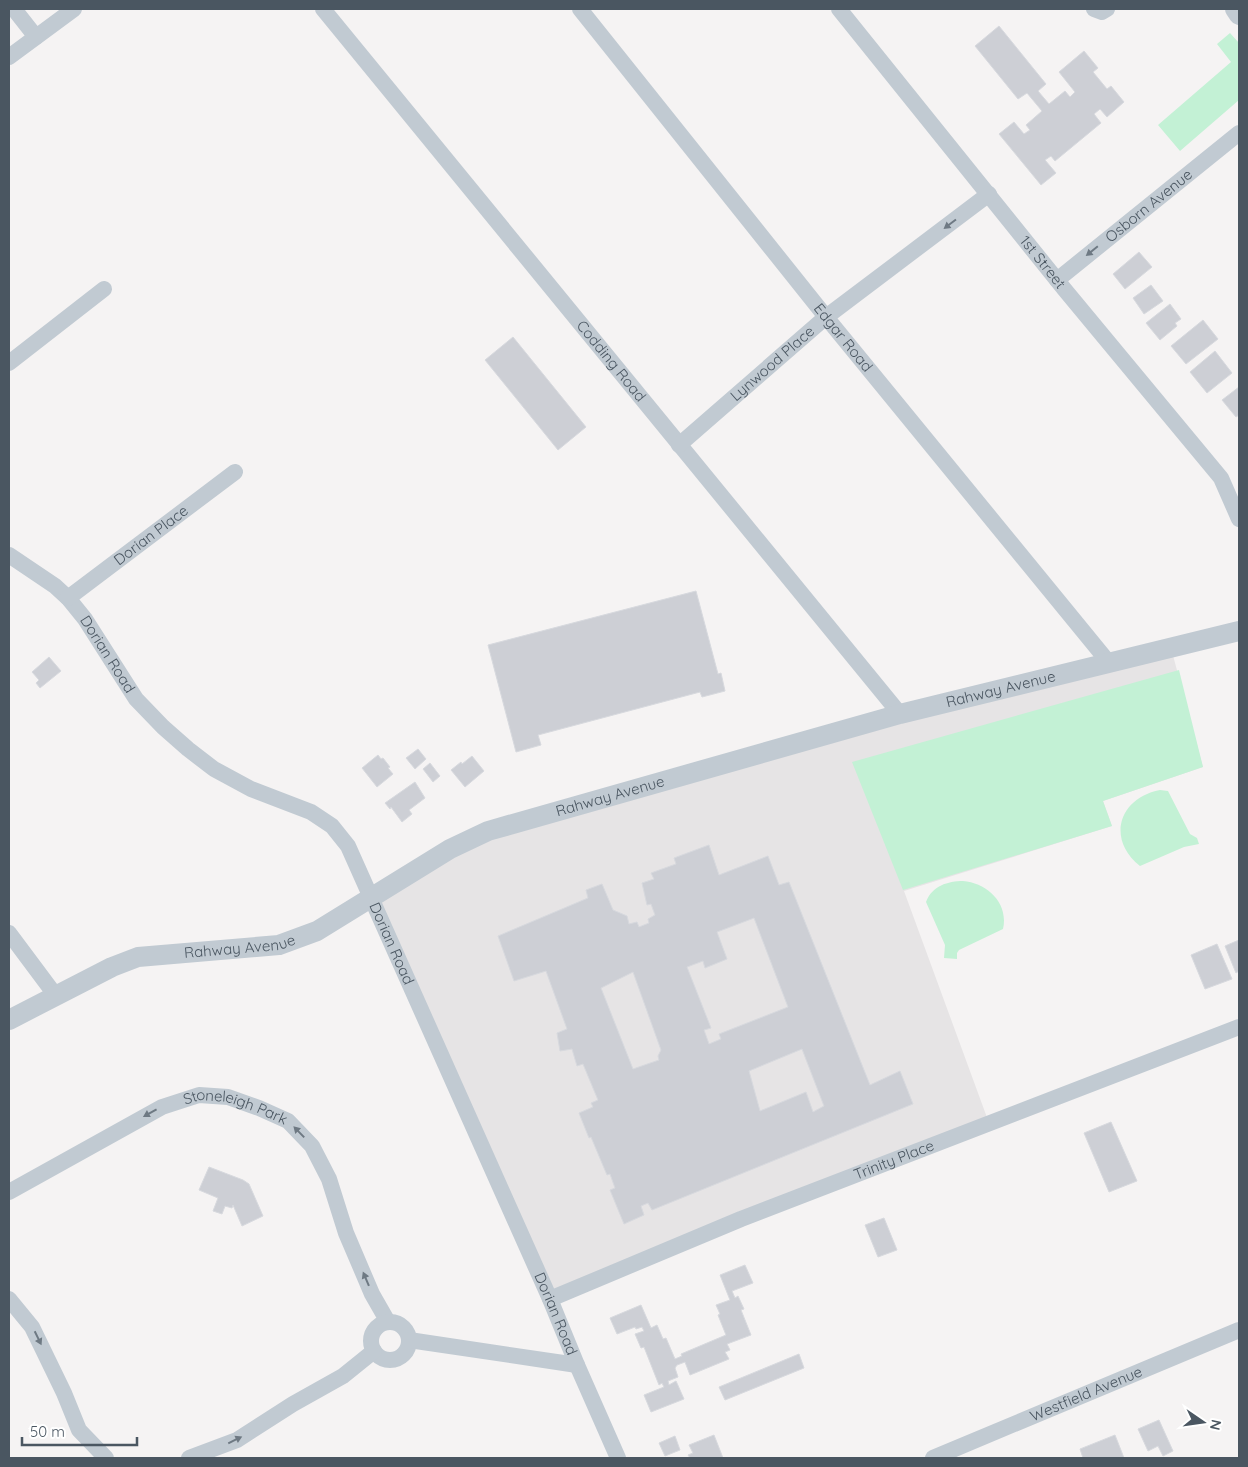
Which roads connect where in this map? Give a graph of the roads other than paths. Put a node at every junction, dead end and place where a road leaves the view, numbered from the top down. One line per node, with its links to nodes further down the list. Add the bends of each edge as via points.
1 (14, 9): 10 (street)
2 (74, 9): 10 (street)
3 (323, 9): 18 (street, Codding Road)
4 (580, 9): 16 (street, Edgar Road)
5 (839, 9): 13 (street, 1st Street)
6 (1094, 9): 7 (street, via 1102,12)
7 (1107, 9)
8 (1234, 9): 9 (street)
9 (1239, 15)
10 (36, 37): 11 (street)
11 (9, 57)
12 (1239, 133): 14 (street, Osborn Avenue, one-way to 14)
13 (989, 194): 14 (street, 1st Street); 16 (street, Lynwood Place, one-way to 16)
14 (1057, 280): 20 (street, 1st Street, via 1220,478)
15 (104, 290): 17 (street)
16 (826, 317): 18 (street, Lynwood Place); 24 (street, Edgar Road)
17 (9, 363)
18 (679, 445): 25 (street, Codding Road)
19 (235, 472): 22 (street, Dorian Place)
20 (1239, 519)
21 (9, 555): 22 (street, Dorian Road)
22 (68, 598): 26 (street, Dorian Road, via 136,699 163,727 214,769 250,789 311,812 332,826 348,846)
23 (1239, 631): 24 (street, Rahway Avenue)
24 (1110, 664): 25 (street, Rahway Avenue)
25 (900, 714): 26 (street, Rahway Avenue, via 488,831 450,849)
26 (371, 898): 28 (street, Rahway Avenue, via 317,932 279,945 138,957); 33 (street, Dorian Road)
27 (9, 933): 28 (street)
28 (56, 996): 29 (street, Rahway Avenue)
29 (9, 1020)
30 (1239, 1027): 33 (street, Trinity Place, via 742,1219)
31 (9, 1192): 34 (street, Stoneleigh Park, one-way to 31, via 372,1294 346,1233 329,1178 312,1146 288,1121 228,1097 199,1095 162,1107)
32 (9, 1299): 39 (street, one-way to 39, via 32,1326 79,1430)
33 (550, 1299): 38 (street, Dorian Road)
34 (388, 1322): 36 (street, Stoneleigh Park, via 404,1328); 37 (street, via 373,1333)
35 (1239, 1330): 42 (street, Westfield Avenue)
36 (409, 1340): 37 (street, via 406,1352 396,1359 384,1359); 38 (street)
37 (374, 1351): 40 (street, one-way to 37, via 237,1440 343,1376)
38 (577, 1365): 41 (street, Dorian Road)
39 (106, 1458)
40 (190, 1458)
41 (618, 1458)
42 (933, 1458)

